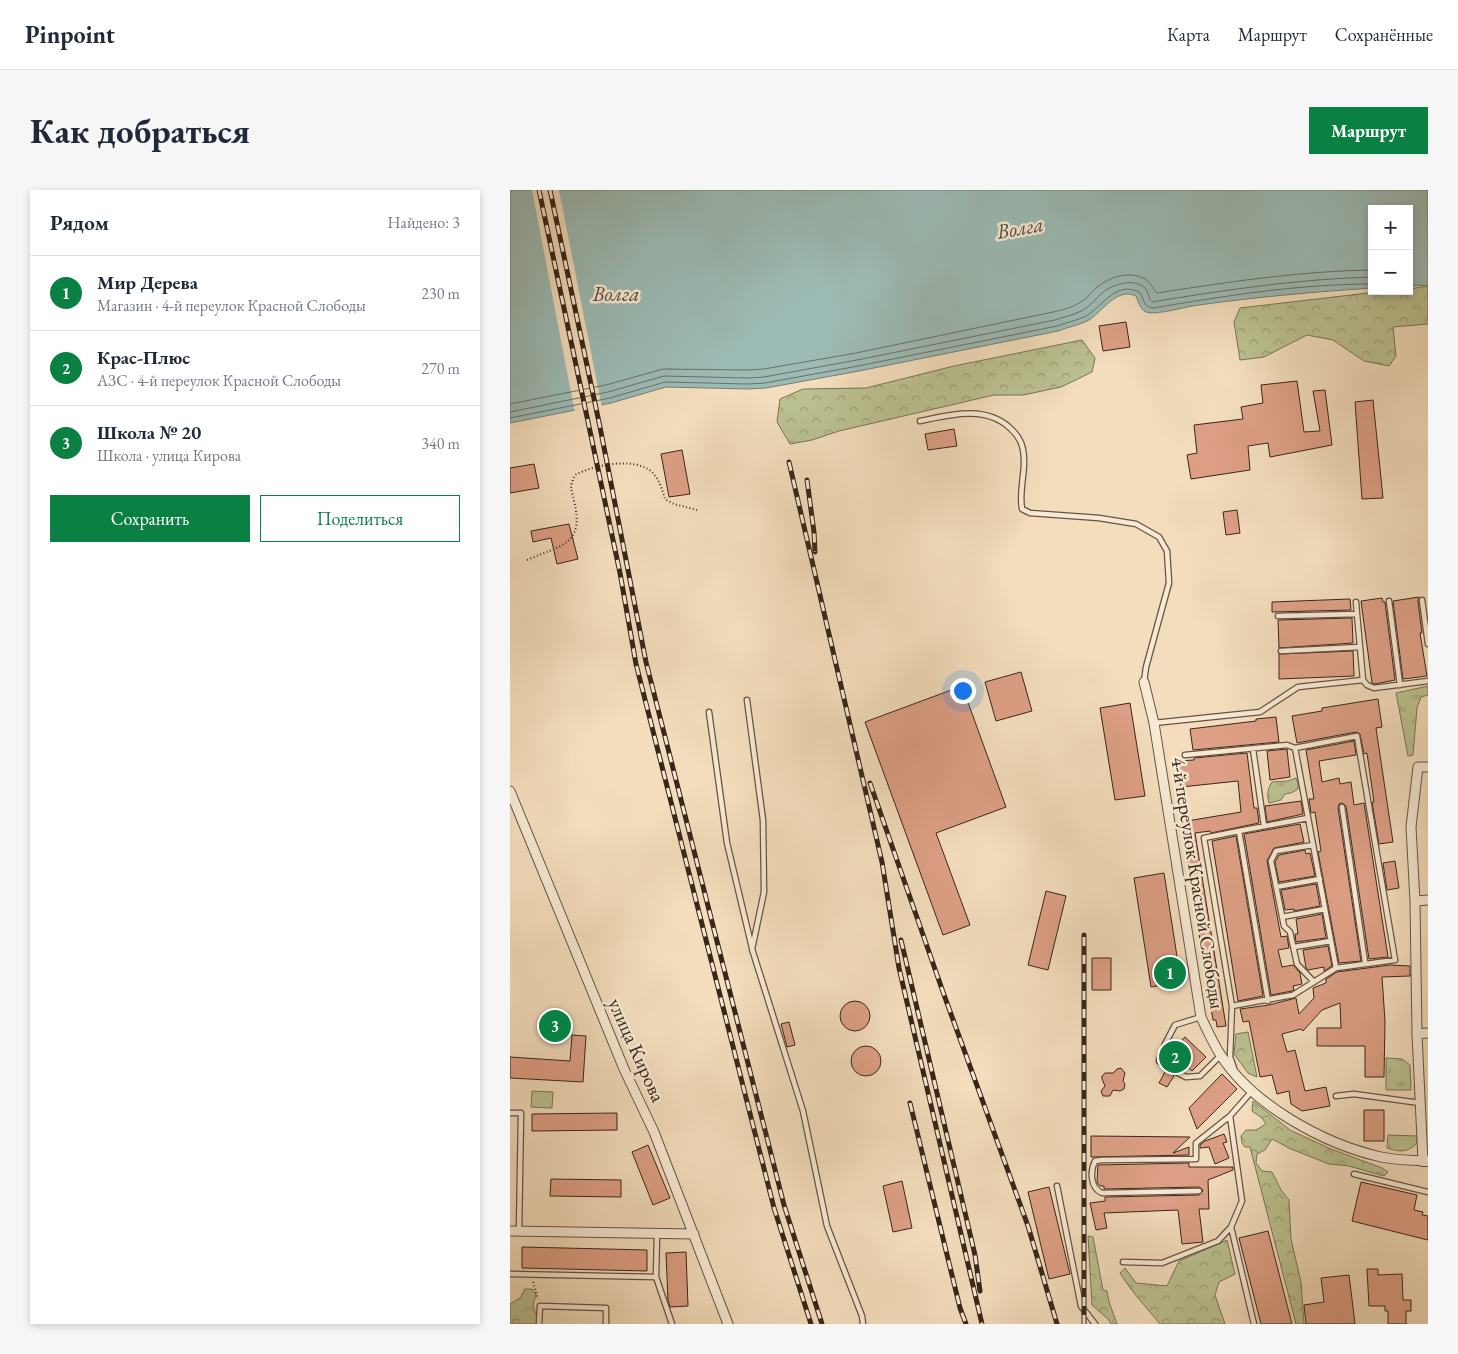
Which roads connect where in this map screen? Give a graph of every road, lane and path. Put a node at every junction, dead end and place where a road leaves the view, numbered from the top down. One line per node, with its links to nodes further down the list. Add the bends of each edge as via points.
1 (920, 421): 14 (lane, via 971,413 992,417 1020,437 1024,461 1022,509 1030,513 1136,524 1159,537 1167,551 1169,582)
2 (697, 510): 3 (path, via 665,500 659,481 648,469 616,464 590,469 575,475 570,486 578,521 576,534)
3 (527, 560)
4 (1422, 600): 9 (lane)
5 (1389, 601): 15 (lane)
6 (1356, 602): 7 (lane)
7 (1357, 614): 8 (lane); 10 (lane)
8 (1278, 616)
9 (1428, 644)
10 (1360, 647): 11 (lane); 12 (lane)
11 (1281, 651)
12 (1363, 680): 15 (lane, via 1374,688); 18 (lane, via 1298,687 1260,712)
13 (1428, 681): 15 (lane)
14 (1144, 682): 18 (street, 4-й переулок Красной Слободы)
15 (1400, 685)
16 (747, 700): 37 (lane, via 763,820 764,892)
17 (709, 712): 37 (lane, via 727,843)
18 (1154, 723): 43 (street, 4-й переулок Красной Слободы)
19 (1295, 748): 20 (lane, via 1287,745); 25 (lane); 38 (lane, via 1357,736 1395,960)
20 (1253, 749): 21 (lane); 26 (lane)
21 (1185, 755)
22 (1428, 767): 32 (street, via 1418,767 1411,827)
23 (510, 791): 63 (street, улица Кирова)
24 (1342, 807): 38 (lane)
25 (1308, 818): 26 (lane); 28 (lane)
26 (1264, 826): 27 (lane)
27 (1239, 831): 41 (lane); 42 (lane, via 1204,838)
28 (1313, 845): 29 (lane); 30 (lane, via 1276,851 1271,861)
29 (1320, 879): 30 (lane); 33 (lane)
30 (1276, 887): 34 (lane)
31 (1428, 900): 32 (street)
32 (1415, 901): 45 (street)
33 (1325, 909): 34 (lane); 35 (lane)
34 (1282, 917): 36 (lane)
35 (1331, 941): 36 (lane); 39 (lane)
36 (1294, 948): 40 (lane, via 1298,964)
37 (752, 949): 73 (lane, via 802,1112 827,1226)
38 (1366, 962): 39 (lane)
39 (1336, 968): 40 (lane)
40 (1314, 982): 41 (lane, via 1292,995)
41 (1268, 1001): 42 (lane)
42 (1232, 1006): 49 (lane, via 1230,1057)
43 (1201, 1017): 46 (street, 4-й переулок Красной Слободы); 47 (lane, via 1175,1025 1159,1061)
44 (1428, 1033): 45 (street)
45 (1417, 1034): 52 (street)
46 (1221, 1055): 48 (lane, via 1200,1076 1186,1077); 49 (street, 4-й переулок Красной Слободы)
47 (1168, 1067)
48 (1176, 1072)
49 (1235, 1073): 50 (street, 4-й переулок Красной Слободы)
50 (1253, 1090): 54 (lane); 55 (street, 4-й переулок Красной Слободы, via 1294,1122 1343,1146 1382,1157)
51 (1336, 1096): 52 (lane, via 1354,1094)
52 (1420, 1103): 55 (street)
53 (510, 1113): 61 (lane, via 521,1113)
54 (1230, 1116): 58 (lane, via 1196,1143 1196,1159 1102,1160 1095,1161 1092,1167 1093,1186 1102,1193); 60 (lane, via 1242,1201)
55 (1425, 1161)
56 (1354, 1174): 59 (lane)
57 (1057, 1186): 74 (lane, via 1081,1306)
58 (1199, 1191)
59 (1428, 1192)
60 (1231, 1227): 64 (lane, via 1218,1241 1162,1262); 75 (lane)
61 (515, 1231): 62 (street)
62 (657, 1234): 63 (street); 67 (lane)
63 (694, 1234): 72 (street, улица Кирова)
64 (1123, 1262)
65 (510, 1274): 66 (lane)
66 (530, 1275): 67 (lane); 68 (path)
67 (656, 1277): 71 (lane)
68 (540, 1306): 69 (lane); 70 (lane, via 606,1308)
69 (539, 1324)
70 (606, 1324)
71 (672, 1324)
72 (728, 1324)
73 (863, 1324)
74 (1095, 1324)
75 (1254, 1324)

